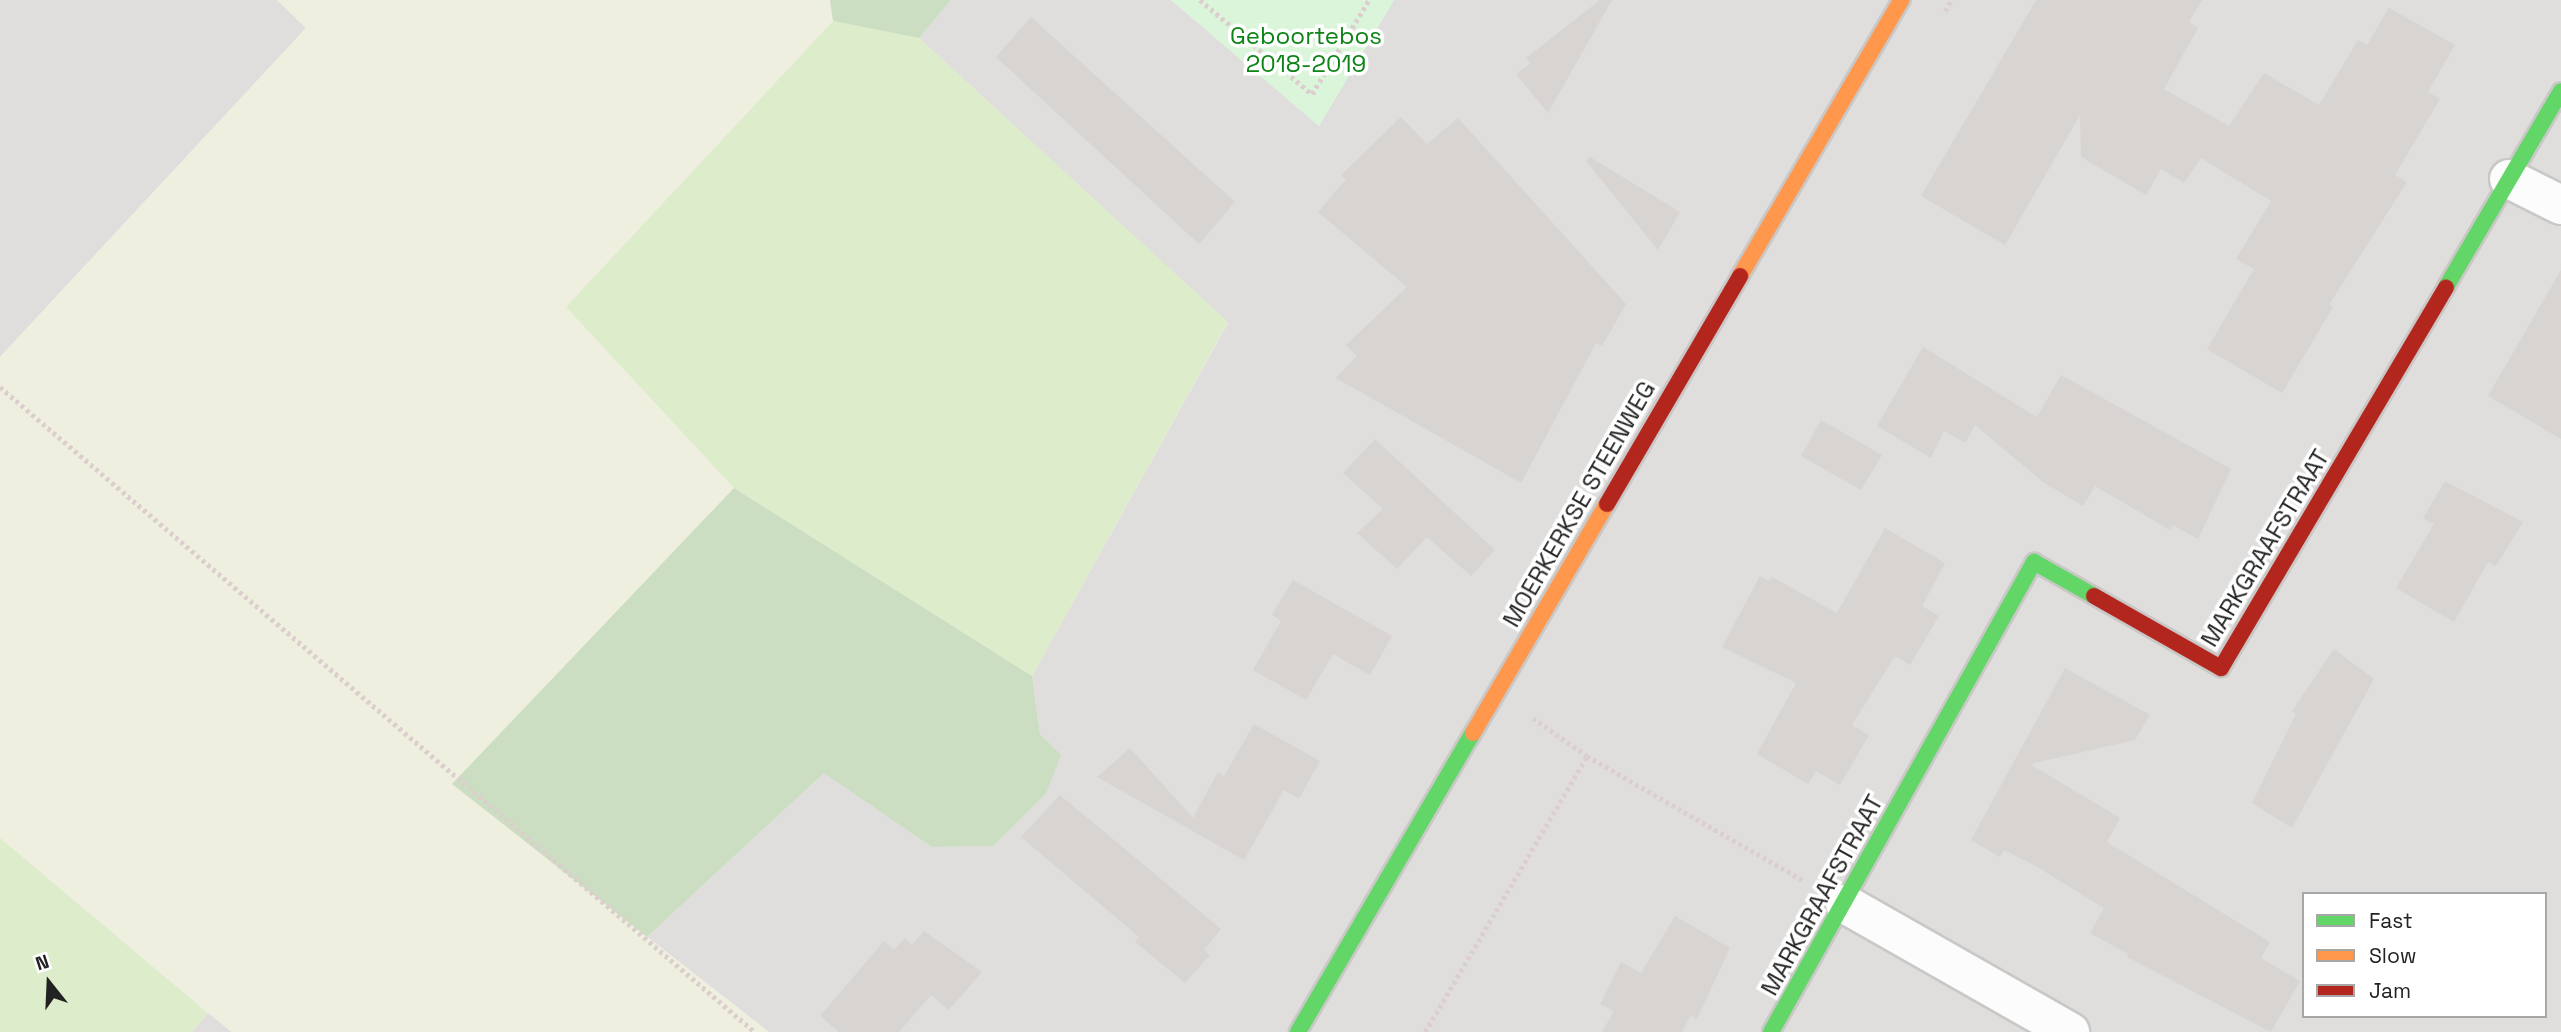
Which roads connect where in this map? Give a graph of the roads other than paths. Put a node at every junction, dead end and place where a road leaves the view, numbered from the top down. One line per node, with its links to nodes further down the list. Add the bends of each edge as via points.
1 (1901, 0): 6 (street, MOERKERKSE STEENWEG)
2 (2561, 91): 3 (street, MARKGRAAFSTRAAT)
3 (2509, 179): 4 (street); 5 (street, MARKGRAAFSTRAAT, via 2221,668 2034,562)
4 (2561, 205)
5 (1845, 904): 7 (street, MARKGRAAFSTRAAT); 8 (street)
6 (1297, 1032)
7 (1771, 1032)
8 (2070, 1032)

